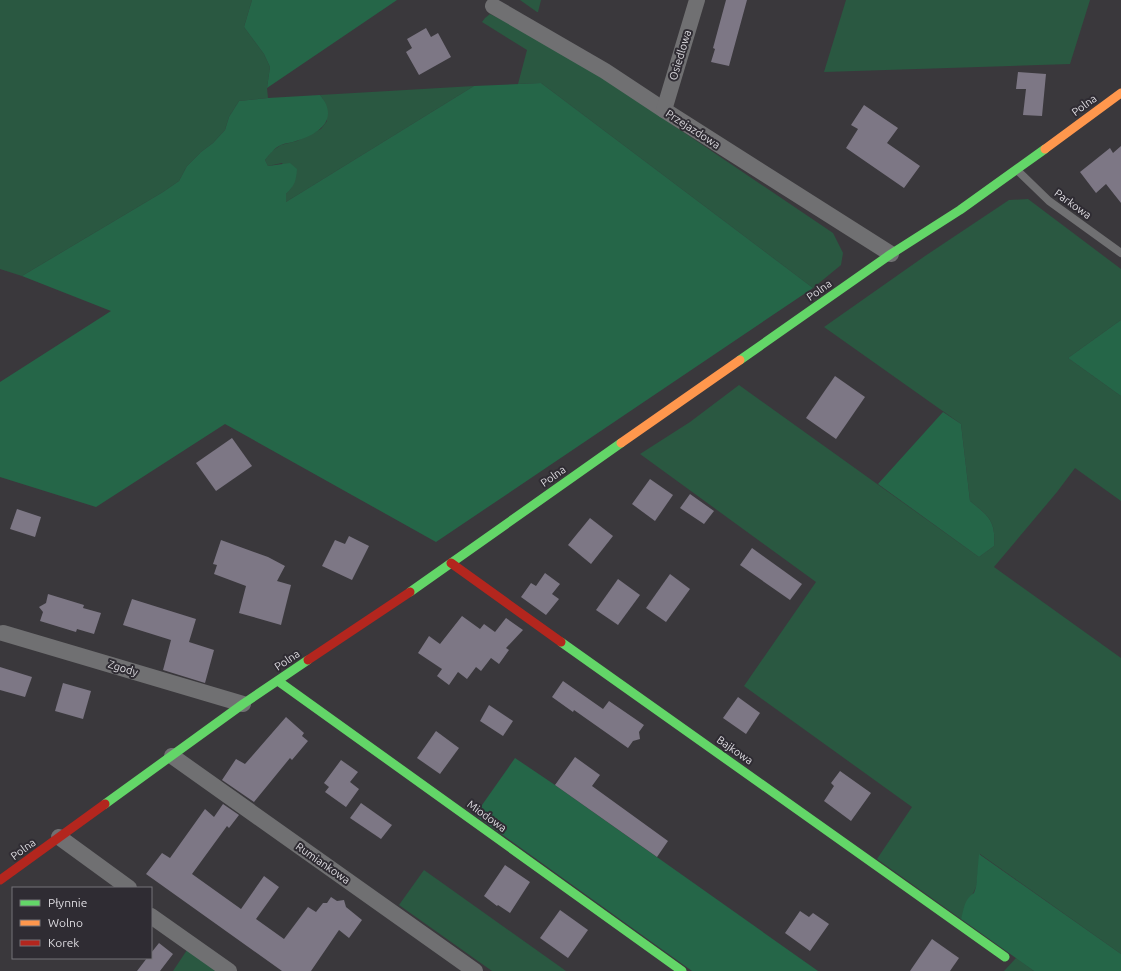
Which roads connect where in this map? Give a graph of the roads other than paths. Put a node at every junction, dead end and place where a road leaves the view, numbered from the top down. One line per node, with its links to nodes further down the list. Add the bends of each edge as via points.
1 (697, 0): 4 (street, Osiedlowa)
2 (493, 6): 4 (street, Przejazdowa, via 605,71)
3 (1121, 93): 5 (street, Polna)
4 (664, 110): 7 (street, Przejazdowa)
5 (1016, 169): 6 (lane, Parkowa, via 1049,201); 7 (street, Polna, via 960,210)
6 (1121, 253)
7 (891, 254): 8 (street, Polna)
8 (451, 563): 10 (street, Polna); 17 (street, Bajkowa)
9 (3, 632): 11 (street, Zgody)
10 (278, 681): 11 (street, Polna); 20 (street, Miodowa)
11 (243, 704): 12 (street, Polna)
12 (172, 756): 13 (street, Polna); 19 (street, Rumiankowa)
13 (59, 837): 14 (street, Polna); 15 (street)
14 (0, 880)
15 (128, 887)
16 (152, 917): 18 (street)
17 (1005, 957)
18 (229, 971)
19 (475, 971)
20 (682, 971)

